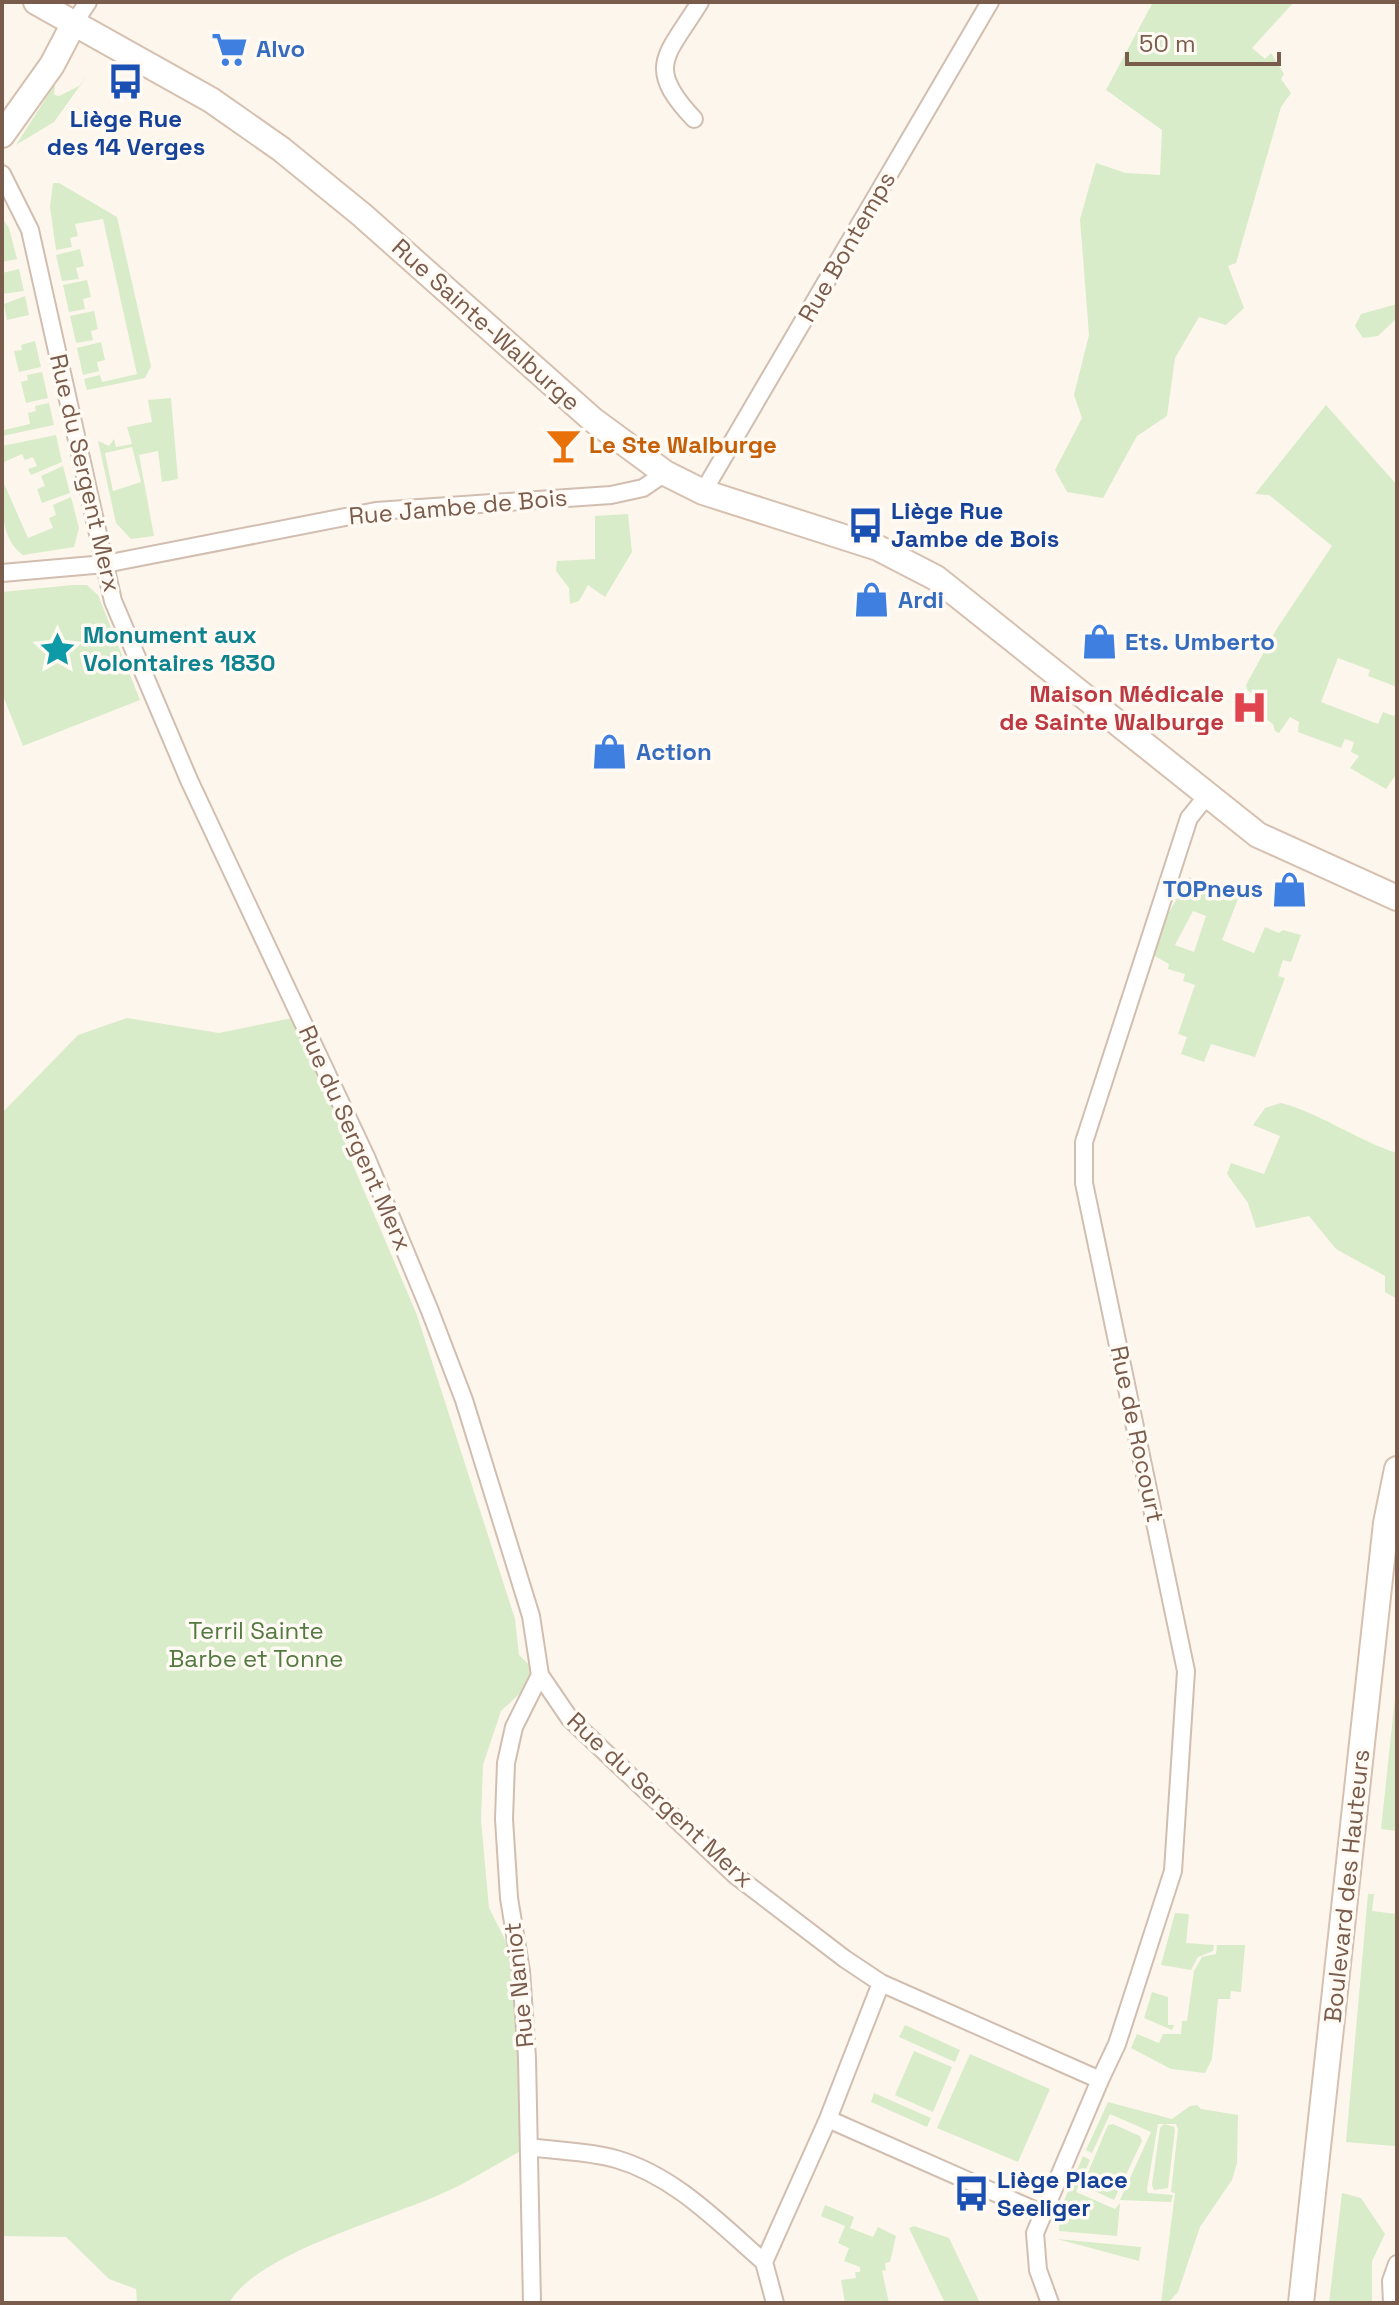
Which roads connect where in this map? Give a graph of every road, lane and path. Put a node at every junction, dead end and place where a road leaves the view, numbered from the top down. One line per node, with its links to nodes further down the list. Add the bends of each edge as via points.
1 (36, 2): 5 (main road, Rue Sainte-Walburge)
2 (88, 2): 5 (street)
3 (700, 2): 6 (street, via 663,63 665,82)
4 (990, 2): 10 (street, Rue Bontemps)
5 (74, 23): 7 (main road, via 52,65); 9 (main road, Rue Sainte-Walburge, via 211,100 281,149 593,420)
6 (694, 119)
7 (2, 135)
8 (2, 174): 11 (street, Rue du Sergent Merx, via 30,230)
9 (665, 473): 10 (main road, Rue Sainte-Walburge); 11 (street, Rue Jambe de Bois, via 643,488 611,495 376,511)
10 (703, 492): 13 (main road, Rue Sainte-Walburge, via 878,548 936,578)
11 (105, 564): 12 (street, Rue Jambe de Bois); 16 (street, Rue du Sergent Merx, via 113,601 189,780 367,1159 430,1311 464,1400 531,1616)
12 (2, 573)
13 (1206, 797): 14 (main road, Rue Sainte-Walburge, via 1258,835); 18 (street, Rue de Rocourt, via 1189,818 1084,1142 1084,1183 1186,1671 1173,1871 1117,2044)
14 (1397, 898)
15 (1397, 1469): 27 (main road, Boulevard des Hauteurs, via 1385,1538)
16 (540, 1675): 17 (street, Rue du Sergent Merx, via 570,1719 735,1875); 20 (street, Rue Naniot, via 514,1727 506,1763 504,1819 521,1971)
17 (881, 1983): 18 (street, Rue du Sergent Merx); 19 (street)
18 (1100, 2080): 21 (street, Rue de Rocourt)
19 (828, 2119): 21 (street); 22 (street)
20 (529, 2147): 22 (street, via 615,2159 651,2173 692,2199); 24 (street, Rue Naniot)
21 (1041, 2213): 26 (street, Rue de Rocourt, via 1035,2251)
22 (764, 2262): 25 (street)
23 (1397, 2264): 28 (street)
24 (532, 2303)
25 (775, 2303)
26 (1050, 2303)
27 (1301, 2303)
28 (1392, 2303)

